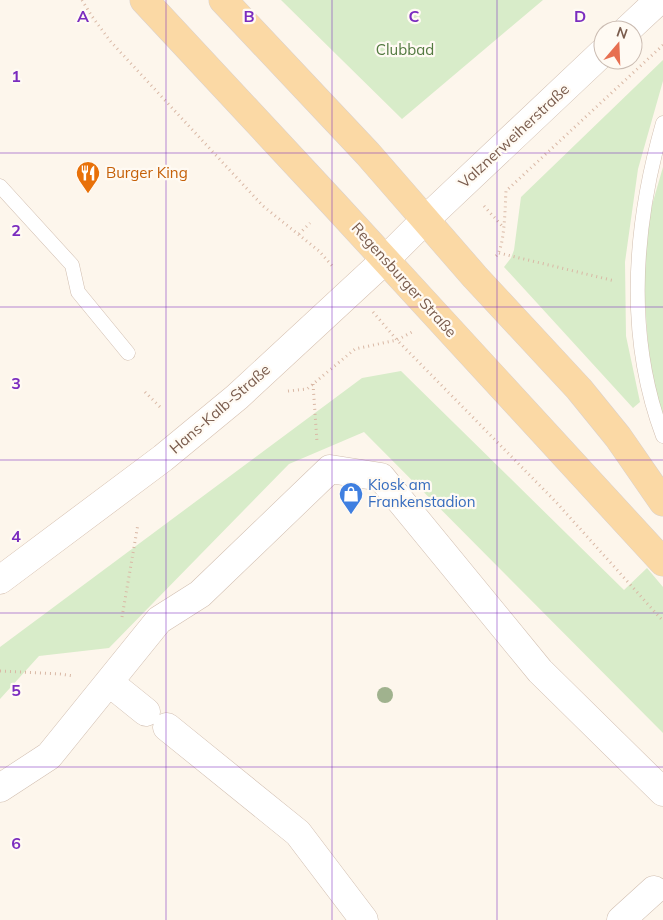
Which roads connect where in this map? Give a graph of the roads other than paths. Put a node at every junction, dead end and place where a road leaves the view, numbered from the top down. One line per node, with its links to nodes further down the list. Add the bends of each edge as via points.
1 (144, 0): 9 (main road, Regensburger Straße)
2 (223, 0): 8 (main road, via 368,154)
3 (659, 0): 4 (street)
4 (638, 20)
5 (593, 61): 8 (street, Valznerweiherstraße)
6 (663, 123): 11 (lane, via 643,212 637,283 643,363)
7 (0, 186): 10 (lane, via 72,265 78,292)
8 (425, 220): 9 (street, Hans-Kalb-Straße); 12 (main road, via 579,389 618,437)
9 (385, 260): 13 (main road, Regensburger Straße); 14 (street, Hans-Kalb-Straße, via 237,397 163,458)
10 (128, 353)
11 (663, 436)
12 (663, 502)
13 (663, 562)
14 (0, 580)
15 (110, 683): 16 (street, via 49,756); 17 (street, via 159,620 200,594 330,469 381,477 540,671); 19 (street, via 298,833)
16 (0, 788)
17 (663, 792)
18 (654, 890): 20 (street)
19 (364, 920)
20 (621, 920)

